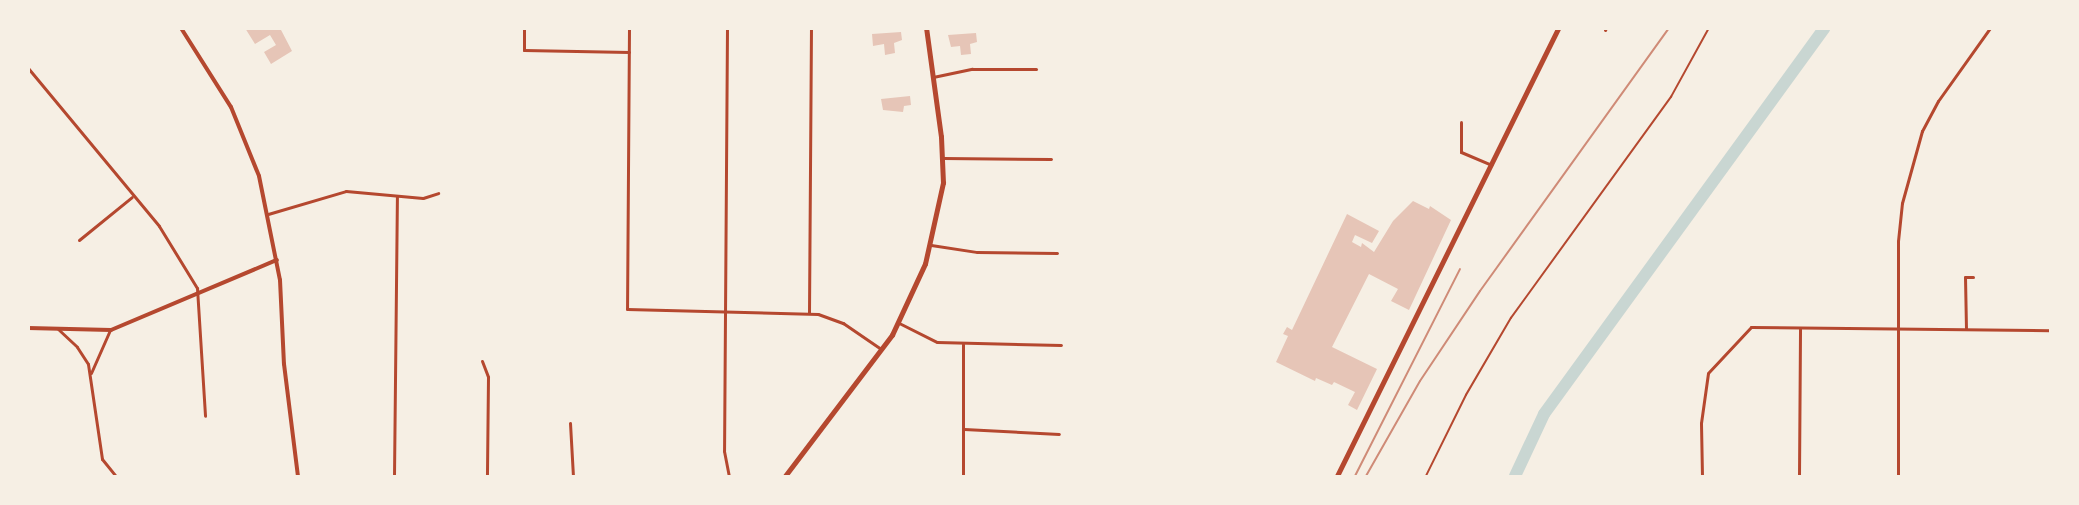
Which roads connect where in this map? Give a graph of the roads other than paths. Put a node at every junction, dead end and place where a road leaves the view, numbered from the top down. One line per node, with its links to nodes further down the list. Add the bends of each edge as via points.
1 (181, 28): 20 (street, via 240,127)
2 (524, 28): 9 (street, via 524,50)
3 (629, 28): 9 (street)
4 (728, 28): 27 (street)
5 (811, 28): 28 (street)
6 (926, 28): 12 (main road)
7 (1558, 28): 16 (main road)
8 (1990, 28): 31 (street, via 1938,101 1922,131 1911,166 1898,241)
9 (629, 52): 27 (street, via 627,309)
10 (28, 68): 18 (street)
11 (1036, 69): 12 (street, via 972,69)
12 (933, 77): 14 (main road)
13 (1461, 122): 16 (street, via 1461,152)
14 (943, 158): 15 (street); 22 (main road, via 943,183)
15 (1051, 159)
16 (1492, 166): 54 (main road)
17 (438, 193): 19 (street, via 423,198)
18 (132, 196): 21 (street); 26 (street, via 168,238)
19 (397, 196): 20 (street, via 346,191); 48 (street)
20 (268, 214): 24 (street)
21 (79, 240)
22 (931, 245): 23 (street, via 977,252); 29 (main road)
23 (1057, 253)
24 (277, 260): 26 (street); 47 (street, via 289,423)
25 (1973, 277): 32 (street, via 1965,277)
26 (200, 293): 34 (street); 42 (street)
27 (726, 311): 28 (street); 51 (street, via 724,451)
28 (809, 313): 39 (street, via 832,317)
29 (899, 323): 37 (street, via 937,342); 39 (main road)
30 (28, 328): 33 (street)
31 (1899, 328): 32 (street); 35 (street); 57 (street)
32 (1966, 329): 36 (street)
33 (58, 330): 34 (street); 41 (street, via 77,347)
34 (111, 330): 41 (street)
35 (1800, 330): 55 (street, via 1751,327 1713,364 1703,399); 56 (street)
36 (2050, 330)
37 (963, 344): 38 (street); 44 (street)
38 (1060, 345)
39 (881, 349): 52 (main road)
40 (482, 361): 49 (street, via 488,377)
41 (90, 375): 46 (street, via 102,459)
42 (205, 416)
43 (570, 423): 50 (street)
44 (964, 429): 45 (street); 53 (street)
45 (1059, 434)
46 (116, 477)
47 (298, 477)
48 (394, 477)
49 (487, 477)
50 (573, 477)
51 (729, 477)
52 (785, 477)
53 (963, 477)
54 (1337, 477)
55 (1702, 477)
56 (1799, 477)
57 (1898, 477)

